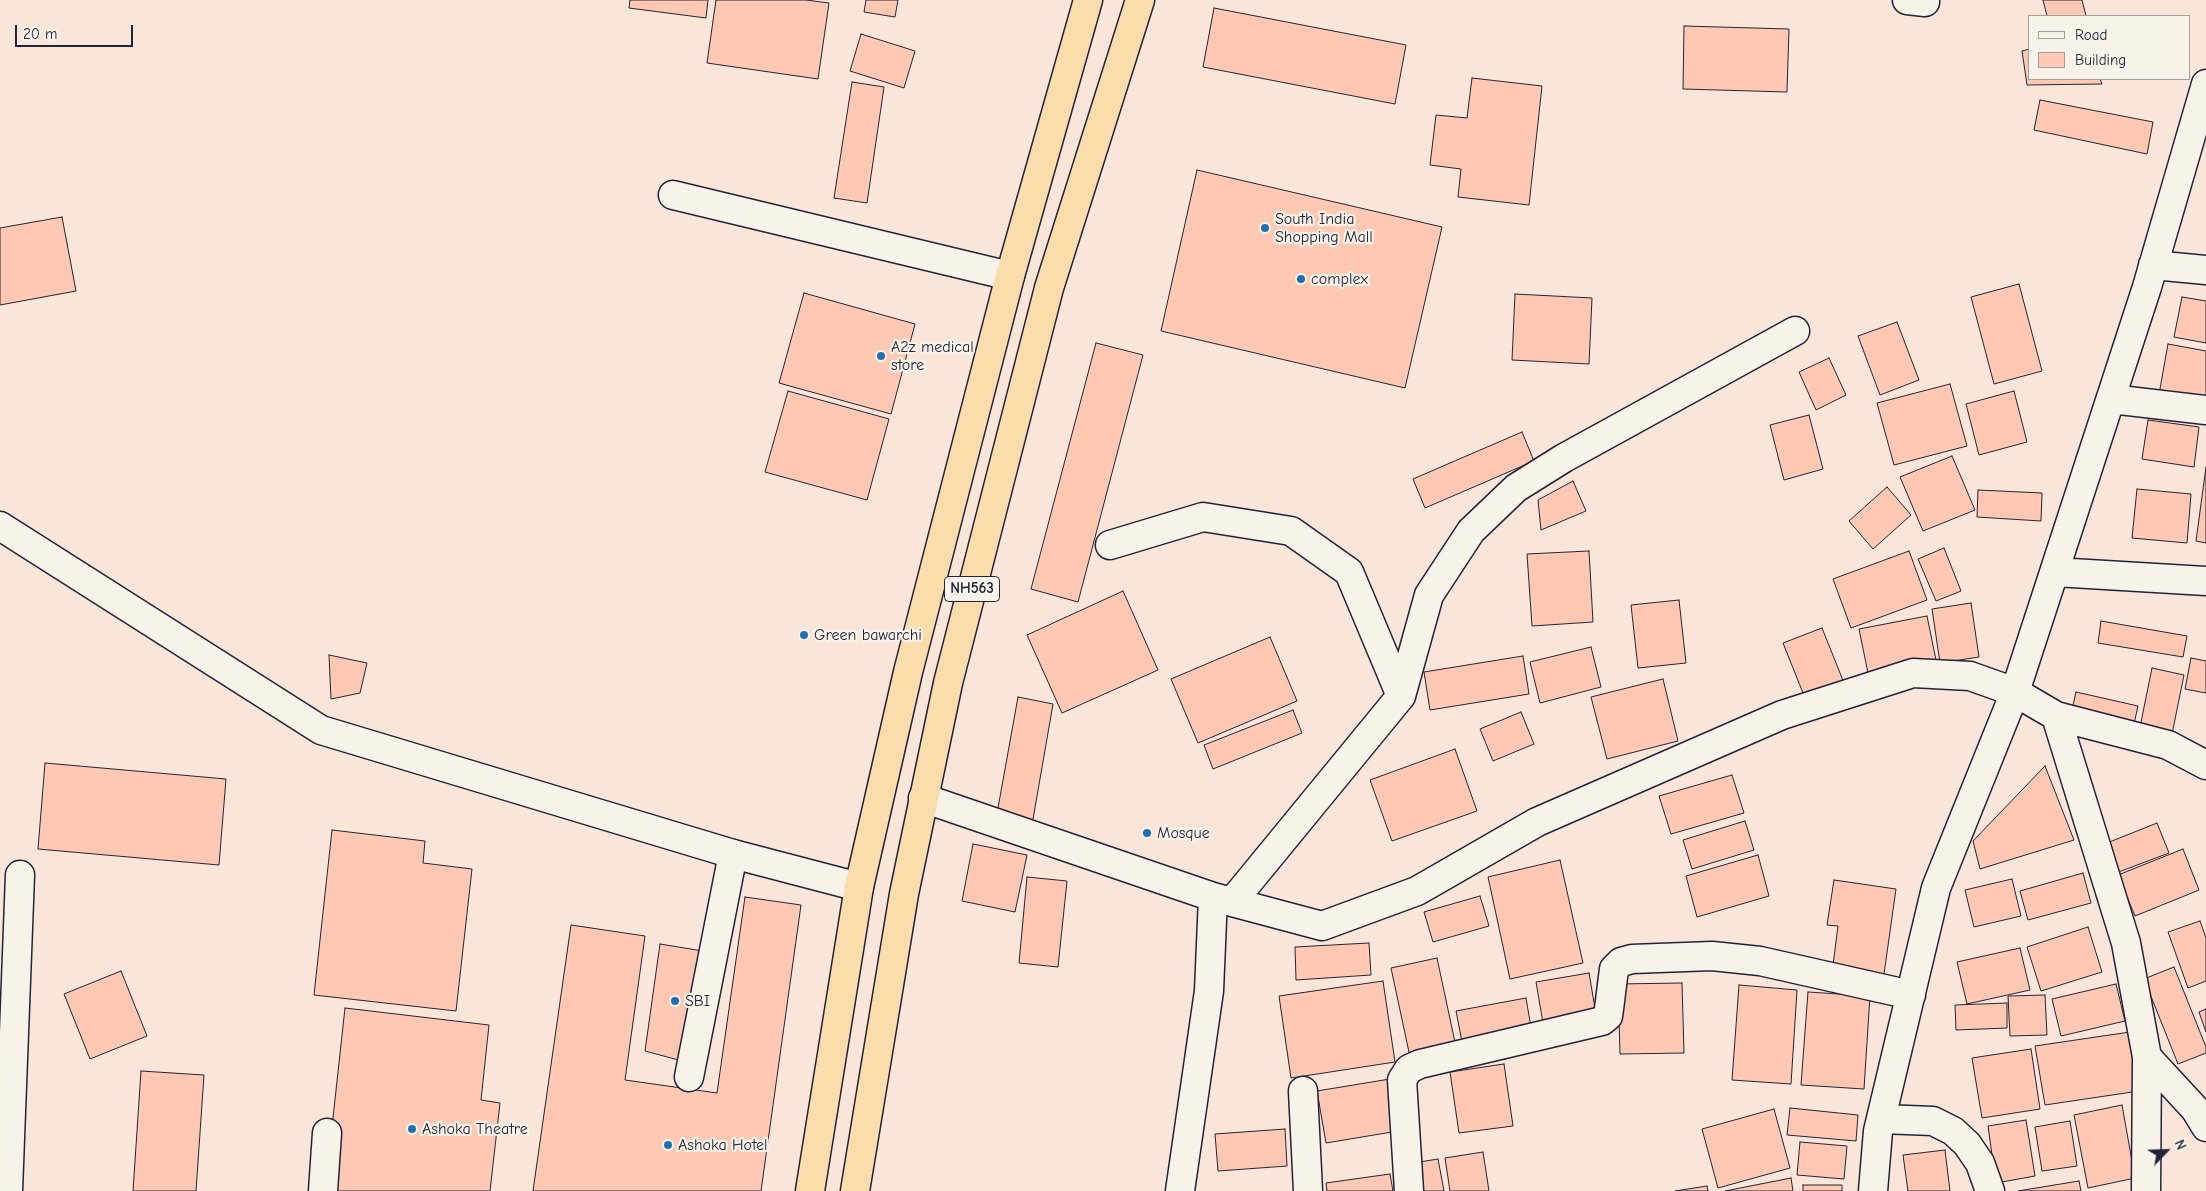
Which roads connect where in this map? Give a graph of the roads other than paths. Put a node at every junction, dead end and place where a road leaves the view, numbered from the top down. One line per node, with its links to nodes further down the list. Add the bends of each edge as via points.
1 (1088, 0): 9 (highway, NH563)
2 (1140, 0): 21 (highway, NH563, via 1049,288 948,683)
3 (1907, 0): 4 (street)
4 (1925, 0)
5 (2204, 95): 7 (street)
6 (673, 195): 9 (street)
7 (2153, 265): 8 (street); 11 (street)
8 (2206, 270)
9 (1010, 276): 24 (highway, NH563, via 908,672)
10 (1795, 331): 18 (street, via 1564,458 1516,488 1471,531 1429,595)
11 (2110, 399): 12 (street); 15 (street)
12 (2206, 410)
13 (0, 526): 22 (street, via 321,730)
14 (1110, 545): 18 (street, via 1202,517 1291,531 1349,572)
15 (2055, 572): 16 (street); 17 (street)
16 (2206, 581)
17 (2015, 692): 19 (street); 25 (street, via 1970,676 1912,672 1782,715 1537,822 1417,890 1322,926); 26 (street, via 1936,888)
18 (1401, 696): 25 (street)
19 (2056, 716): 20 (street, via 2168,745); 27 (street, via 2126,943)
20 (2206, 765)
21 (923, 798): 25 (street); 36 (highway, NH563, via 904,894)
22 (733, 854): 24 (street); 28 (street)
23 (20, 875): 33 (street)
24 (859, 887): 35 (highway, NH563)
25 (1222, 899): 37 (street)
26 (1911, 995): 30 (street); 39 (street, via 1760,961 1712,956 1621,962 1614,969 1610,1010 1602,1021 1409,1069 1402,1080)
27 (2147, 1057): 31 (street, via 2195,1109); 42 (street)
28 (689, 1077)
29 (1303, 1091): 38 (street)
30 (1881, 1118): 40 (street); 41 (street, via 1933,1121 1953,1131 1968,1144 1980,1163)
31 (2206, 1127)
32 (327, 1133): 34 (street)
33 (8, 1191)
34 (323, 1191)
35 (810, 1191)
36 (856, 1191)
37 (1180, 1191)
38 (1308, 1191)
39 (1409, 1191)
40 (1873, 1191)
41 (1990, 1191)
42 (2146, 1191)

